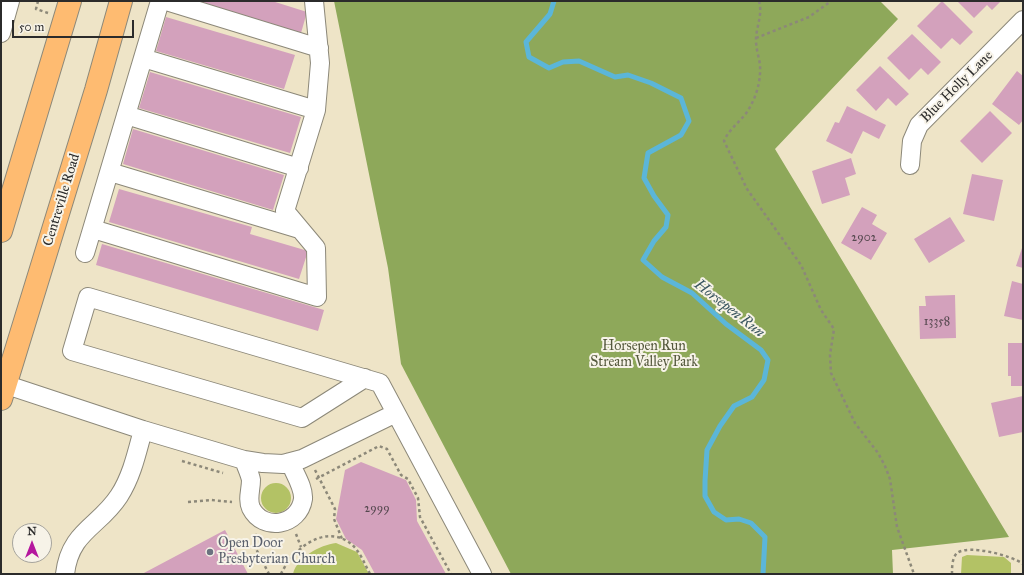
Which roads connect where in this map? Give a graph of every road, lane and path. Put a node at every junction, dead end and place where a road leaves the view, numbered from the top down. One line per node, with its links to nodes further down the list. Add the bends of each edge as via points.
1 (10, 1): 10 (street)
2 (70, 1): 21 (main road)
3 (121, 1): 24 (main road, Centreville Road, via 96,90)
4 (160, 1): 13 (street)
5 (166, 1): 12 (street)
6 (314, 1): 12 (street)
7 (759, 1): 11 (path, via 761,8)
8 (831, 1): 11 (path, via 809,17)
9 (1023, 20): 16 (street, Blue Holly Lane, via 919,125 912,141)
10 (1, 33)
11 (756, 39): 44 (path, via 760,79 755,97 747,112 727,133 724,141 747,189 800,265 821,310 834,329 830,355 831,373 855,423 878,453 890,478 897,528)
12 (319, 48): 14 (street)
13 (143, 58): 14 (street); 15 (street)
14 (316, 110): 17 (street)
15 (126, 115): 17 (street); 18 (street)
16 (910, 165)
17 (298, 168): 20 (street, via 285,211)
18 (110, 172): 19 (street); 20 (street)
19 (93, 229): 20 (street, via 317,297 316,248); 22 (street)
20 (299, 229)
21 (1, 231)
22 (86, 253)
23 (365, 378): 23 (street, via 88,297 72,351 302,418); 25 (street, via 380,383)
24 (2, 389): 26 (street)
25 (396, 413): 29 (street, via 302,459); 43 (street)
26 (143, 430): 28 (street); 38 (street, via 128,480 112,504 78,538 69,556)
27 (387, 449): 42 (path, via 401,475 408,479 418,498 420,517)
28 (244, 460): 29 (street, via 263,463); 29 (street, via 251,480 251,506 262,520 278,524 287,522 296,515 303,499)
29 (290, 462)
30 (319, 478): 35 (path, via 335,509 334,519)
31 (188, 502): 32 (path)
32 (239, 502)
33 (294, 530): 36 (path)
34 (258, 532): 39 (path, via 253,543)
35 (343, 539): 36 (path, via 319,539); 41 (path, via 358,551)
36 (301, 548): 40 (path, via 291,556)
37 (1023, 564): 45 (path, via 1006,555 976,550 964,551 957,553 953,561)
38 (65, 574)
39 (269, 574)
40 (280, 574)
41 (370, 574)
42 (451, 574)
43 (482, 574)
44 (914, 574)
45 (952, 574)

